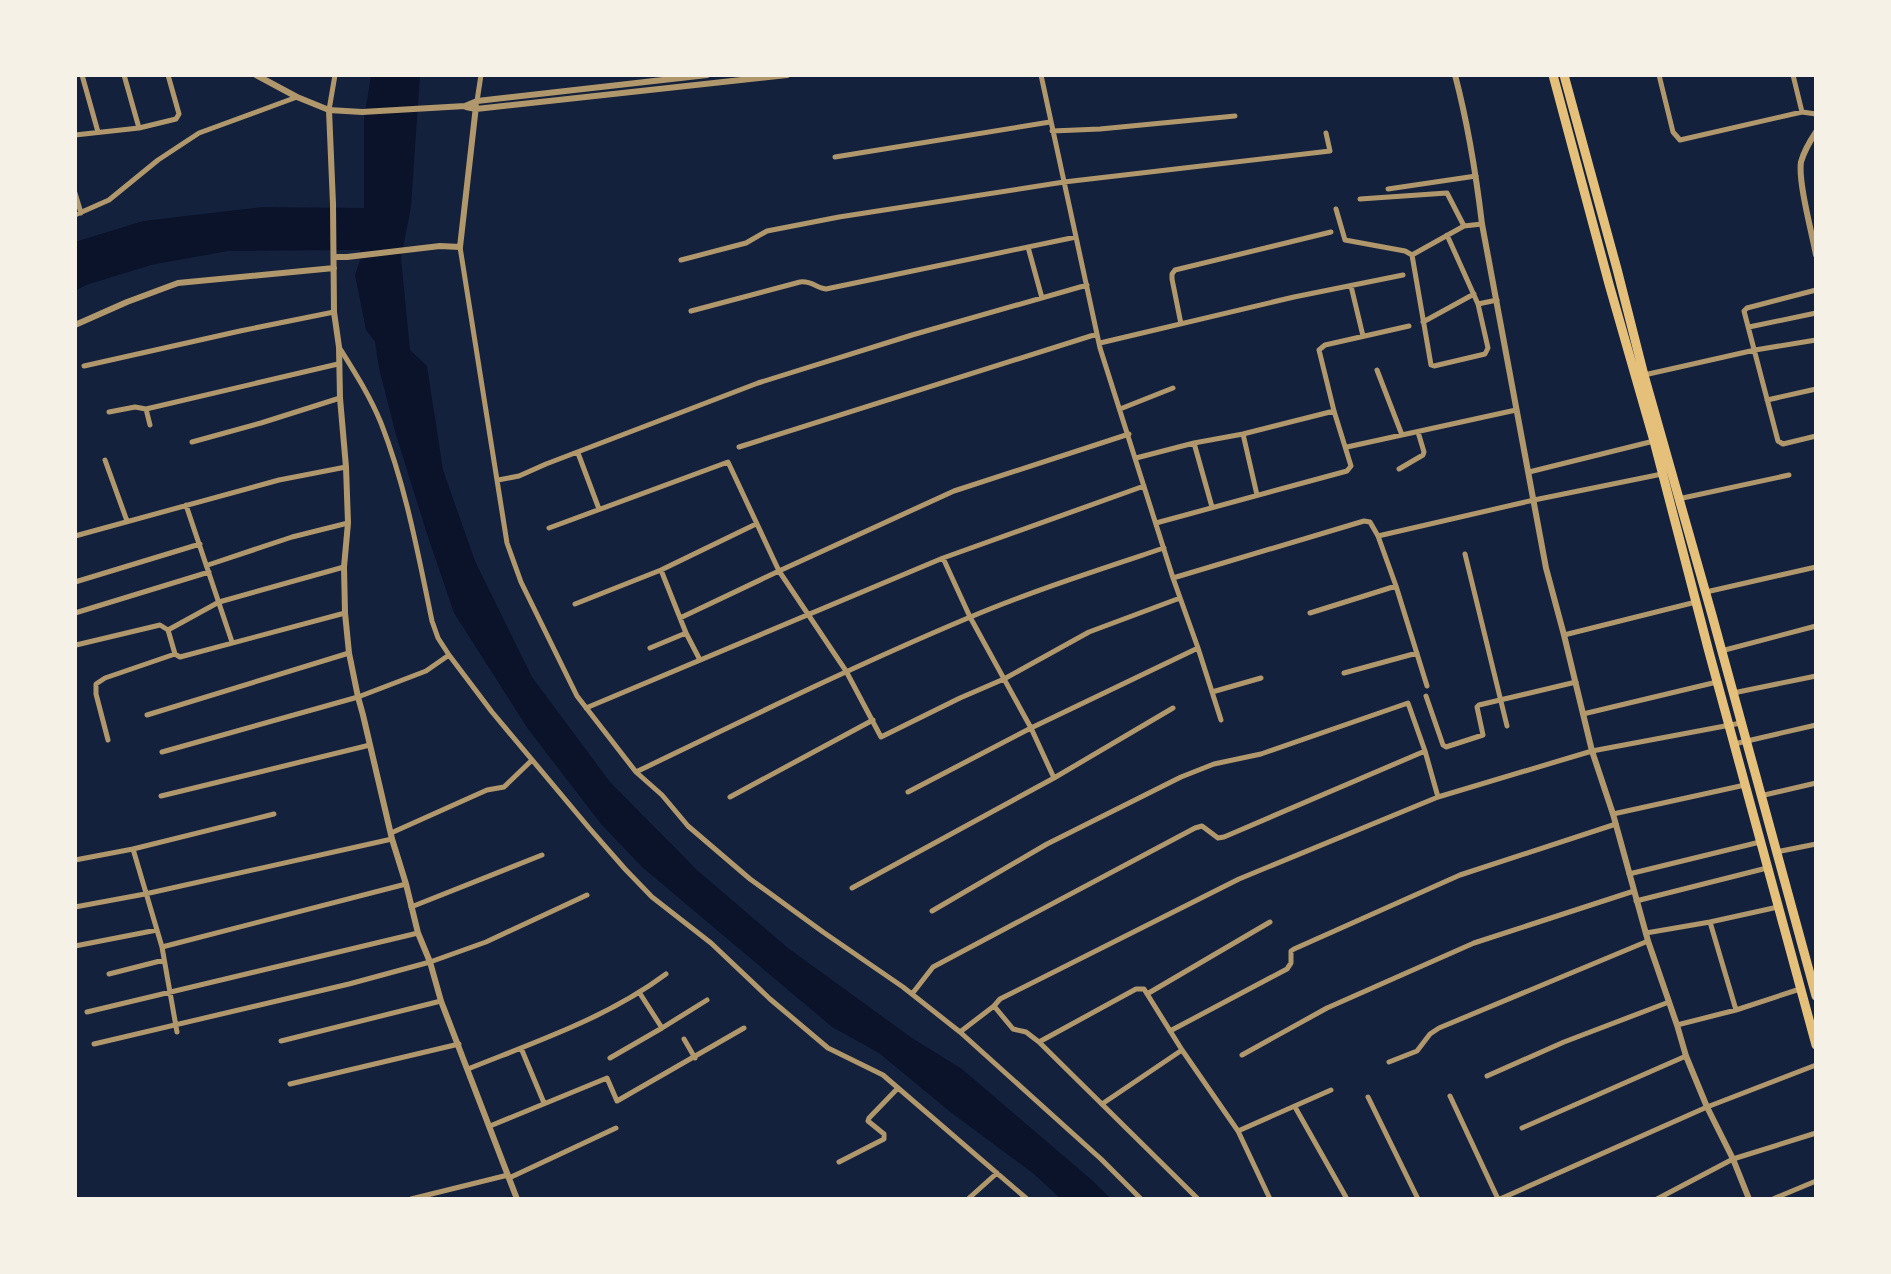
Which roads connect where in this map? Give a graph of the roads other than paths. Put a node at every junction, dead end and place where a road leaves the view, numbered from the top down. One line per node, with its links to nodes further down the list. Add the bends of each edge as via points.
1 (82, 75): 24 (street)
2 (124, 75): 22 (street)
3 (168, 75): 22 (street, via 178,117)
4 (256, 75): 15 (street)
5 (335, 75): 17 (street)
6 (481, 75): 16 (street)
7 (707, 75): 16 (street)
8 (787, 75): 16 (street)
9 (1041, 75): 21 (street)
10 (1455, 75): 29 (street)
11 (1553, 75): 49 (highway)
12 (1564, 75): 48 (highway)
13 (1659, 75): 18 (street, via 1673,132 1680,140)
14 (1793, 75): 18 (street)
15 (297, 97): 17 (street); 35 (street, via 199,133 118,194)
16 (476, 105): 17 (street); 41 (street)
17 (329, 110): 43 (street)
18 (1802, 112): 19 (street)
19 (1816, 114)
20 (1235, 116): 23 (street)
21 (1050, 122): 23 (street); 28 (street)
22 (139, 128): 24 (street)
23 (1052, 131): 30 (street)
24 (98, 132): 27 (street)
25 (1816, 132): 45 (street, via 1801,162)
26 (1326, 133): 30 (street, via 1330,151)
27 (75, 135)
28 (835, 157)
29 (1476, 176): 31 (street); 36 (street)
30 (1064, 182): 40 (street); 46 (street, via 768,231 746,243)
31 (1388, 189)
32 (75, 193): 35 (street)
33 (1360, 199): 37 (street, via 1447,193)
34 (1336, 209): 44 (street, via 1346,240)
35 (78, 214)
36 (1482, 224): 37 (street); 56 (street)
37 (1464, 226): 39 (street)
38 (1331, 232): 62 (street, via 1175,270 1172,279)
39 (1447, 235): 44 (street); 54 (street)
40 (1076, 237): 42 (street); 51 (street)
41 (460, 247): 43 (street, via 347,257); 104 (street)
42 (1028, 247): 55 (street); 58 (street, via 826,289 800,282)
43 (333, 253): 47 (street)
44 (1412, 255): 61 (street)
45 (1816, 255)
46 (681, 260)
47 (334, 268): 59 (street); 63 (street, via 178,283)
48 (1617, 269): 49 (highway); 75 (highway)
49 (1605, 271): 91 (highway)
50 (1403, 275): 52 (street)
51 (1087, 285): 55 (street); 66 (street)
52 (1351, 286): 62 (street); 67 (street)
53 (1816, 290): 65 (street, via 1746,308)
54 (1474, 294): 57 (street); 61 (street)
55 (1042, 298): 96 (street, via 758,383)
56 (1497, 300): 57 (street); 82 (street)
57 (1478, 304): 61 (street, via 1488,348 1481,356 1431,365)
58 (691, 311)
59 (334, 312): 70 (street); 73 (street)
60 (1816, 313): 65 (street)
61 (1423, 322)
62 (1181, 324): 69 (street)
63 (75, 325)
64 (1409, 326): 67 (street)
65 (1749, 327): 71 (street)
66 (1097, 334): 69 (street); 94 (street)
67 (1363, 335): 83 (street, via 1319,350)
68 (1816, 341): 71 (street)
69 (1100, 343): 81 (street)
70 (339, 347): 72 (street); 154 (street, via 380,422 407,503 432,621)
71 (1755, 350): 75 (street); 79 (street)
72 (338, 364): 78 (street); 80 (street)
73 (84, 366)
74 (1377, 370): 89 (street)
75 (1644, 375): 107 (highway)
76 (1172, 388): 81 (street)
77 (1816, 389): 79 (street)
78 (340, 398): 92 (street); 99 (street)
79 (1767, 400): 90 (street, via 1780,443)
80 (146, 409): 84 (street); 85 (street)
81 (1120, 409): 88 (street)
82 (1516, 410): 86 (street); 101 (street)
83 (1334, 411): 87 (street); 95 (street)
84 (109, 412)
85 (150, 425)
86 (1419, 432): 89 (street); 100 (street, via 1423,456)
87 (1242, 434): 93 (street); 106 (street)
88 (1129, 435): 97 (street); 127 (street, via 954,491)
89 (1402, 435): 95 (street)
90 (1816, 436)
91 (1654, 441): 101 (street); 102 (highway)
92 (192, 442)
93 (1194, 443): 97 (street); 110 (street)
94 (739, 447)
95 (1346, 447): 106 (street, via 1351,466 1347,471)
96 (578, 453): 104 (street); 111 (street)
97 (1136, 458): 105 (street)
98 (105, 460): 112 (street)
99 (346, 467): 109 (street); 113 (street)
100 (1399, 469)
101 (1529, 472): 108 (street)
102 (1662, 474): 108 (street); 134 (highway)
103 (1789, 475): 107 (street)
104 (498, 480): 169 (street, via 507,543 521,582)
105 (1144, 486): 114 (street); 122 (street)
106 (1257, 495): 110 (street)
107 (1678, 499): 131 (highway)
108 (1534, 500): 118 (street); 145 (street)
109 (186, 505): 112 (street); 119 (street)
110 (1212, 507): 114 (street)
111 (599, 509): 115 (street, via 727,462); 116 (street)
112 (127, 521): 117 (street)
113 (348, 523): 123 (street); 125 (street, via 292,537)
114 (1156, 523): 120 (street)
115 (756, 524): 126 (street); 127 (street)
116 (549, 528)
117 (75, 536)
118 (1378, 536): 128 (street, via 1373,525 1364,521); 130 (street)
119 (200, 544): 125 (street); 129 (street)
120 (1164, 548): 128 (street); 140 (street)
121 (1465, 554): 168 (street)
122 (943, 558): 139 (street); 140 (street)
123 (344, 567): 133 (street); 137 (street)
124 (1816, 567): 131 (street)
125 (208, 569): 133 (street); 136 (street)
126 (661, 570): 135 (street); 141 (street)
127 (779, 571): 139 (street); 141 (street)
128 (1173, 578): 132 (street)
129 (75, 582)
130 (1396, 586): 138 (street); 152 (street)
131 (1706, 592): 150 (highway)
132 (1180, 598): 149 (street); 160 (street, via 1088,632)
133 (219, 602): 143 (street); 146 (street)
134 (1696, 602): 145 (street); 162 (highway)
135 (575, 604)
136 (75, 613)
137 (345, 613): 146 (street); 151 (street)
138 (1310, 613)
139 (807, 614): 155 (street); 156 (street)
140 (970, 617): 156 (street); 160 (street)
141 (680, 618): 144 (street)
142 (1816, 626): 150 (street)
143 (167, 630): 147 (street, via 153,626); 153 (street)
144 (686, 633): 148 (street); 155 (street)
145 (1564, 635): 161 (street)
146 (232, 642): 153 (street, via 180,657)
147 (76, 645)
148 (650, 648)
149 (1198, 648): 164 (street); 179 (street)
150 (1721, 651): 165 (highway)
151 (349, 653): 167 (street); 172 (street)
152 (1417, 653): 157 (street); 163 (street)
153 (175, 654): 180 (street, via 96,684)
154 (449, 655): 167 (street, via 426,671); 187 (street)
155 (700, 660): 169 (street)
156 (846, 671): 173 (street); 188 (street)
157 (1344, 673)
158 (1816, 676): 165 (street)
159 (1261, 678): 164 (street)
160 (1004, 679): 173 (street, via 881,737); 179 (street)
161 (1576, 682): 168 (street); 171 (street)
162 (1717, 682): 171 (street); 178 (highway)
163 (1427, 686)
164 (1212, 692): 174 (street)
165 (1733, 693): 175 (highway)
166 (1426, 696): 168 (street, via 1446,747 1482,736 1477,706)
167 (358, 697): 183 (street); 186 (street)
168 (1501, 700): 177 (street)
169 (586, 708): 188 (street)
170 (1173, 708): 189 (street)
171 (1583, 714): 185 (street)
172 (147, 715)
173 (873, 720): 195 (street)
174 (1221, 720)
175 (1741, 723): 178 (street); 181 (highway)
176 (1816, 725): 181 (street)
177 (1507, 726)
178 (1729, 726): 182 (highway); 185 (street)
179 (1031, 728): 189 (street); 192 (street)
180 (108, 740)
181 (1746, 740): 182 (street); 194 (highway)
182 (1734, 744): 191 (highway)
183 (370, 745): 193 (street); 200 (street)
184 (1425, 751): 196 (street); 218 (street, via 1408,703 1261,754 1214,764 1047,844); 235 (street, via 1224,837 1218,838 1202,826 1195,828 933,967)
185 (1592, 751): 196 (street); 198 (street)
186 (162, 752)
187 (532, 760): 200 (street, via 504,787 487,790); 267 (street, via 652,897 711,943 828,1048 883,1075)
188 (636, 772): 235 (street, via 750,879)
189 (1055, 778): 210 (street)
190 (1816, 783): 194 (street)
191 (1745, 785): 198 (street); 201 (highway)
192 (908, 792)
193 (160, 796)
194 (1760, 796): 204 (highway)
195 (730, 797)
196 (1438, 797): 240 (street, via 1239,879)
197 (274, 814): 203 (street)
198 (1614, 814): 199 (street)
199 (1616, 824): 208 (street); 247 (street, via 1460,874 1294,949 1287,969)
200 (391, 836): 209 (street); 212 (street)
201 (1760, 842): 207 (highway); 208 (street)
202 (1816, 844): 204 (street)
203 (133, 849): 206 (street); 212 (street)
204 (1776, 852): 236 (highway)
205 (542, 855): 217 (street)
206 (75, 860)
207 (1767, 869): 214 (street); 215 (highway)
208 (1629, 874): 211 (street)
209 (406, 884): 217 (street); 226 (street)
210 (852, 888)
211 (1634, 891): 214 (street); 258 (street, via 1475,943 1327,1008)
212 (145, 894): 216 (street); 221 (street)
213 (587, 895): 228 (street, via 486,942)
214 (1636, 901): 223 (street)
215 (1777, 906): 220 (street); 231 (highway)
216 (75, 907)
217 (411, 907): 222 (street)
218 (932, 911)
219 (1270, 922): 234 (street)
220 (1710, 922): 223 (street); 241 (street)
221 (157, 930): 225 (street); 226 (street)
222 (418, 933): 228 (street); 232 (street)
223 (1646, 933): 224 (street)
224 (1648, 941): 239 (street); 262 (street, via 1439,1028 1418,1051)
225 (75, 946)
226 (162, 947): 227 (street)
227 (164, 961): 229 (street); 232 (street)
228 (430, 962): 238 (street); 243 (street)
229 (109, 974)
230 (666, 974): 233 (street)
231 (1800, 989): 241 (street); 255 (highway)
232 (170, 992): 242 (street); 243 (street)
233 (639, 992): 245 (street); 256 (street)
234 (1147, 993): 247 (street); 252 (street, via 1136,989)
235 (912, 994): 249 (street)
236 (1816, 996)
237 (707, 1000): 245 (street)
238 (441, 1001): 251 (street); 254 (street)
239 (1669, 1002): 244 (street); 265 (street)
240 (994, 1006): 249 (street); 252 (street, via 1013,1029 1026,1031)
241 (1736, 1010): 244 (street)
242 (87, 1012)
243 (176, 1025): 248 (street); 253 (street)
244 (1677, 1025): 259 (street)
245 (662, 1027): 260 (street)
246 (744, 1028): 261 (street)
247 (1170, 1031): 257 (street)
248 (177, 1032)
249 (960, 1032): 289 (street)
250 (684, 1039): 261 (street)
251 (281, 1041)
252 (1038, 1042): 272 (street)
253 (94, 1044)
254 (459, 1044): 264 (street); 266 (street)
255 (1816, 1045)
256 (521, 1048): 264 (street); 271 (street)
257 (1182, 1050): 272 (street); 278 (street)
258 (1242, 1055)
259 (1686, 1056): 274 (street); 277 (street)
260 (610, 1058)
261 (695, 1058): 271 (street, via 617,1101 607,1078)
262 (1390, 1062)
263 (1816, 1065): 274 (street)
264 (468, 1069): 275 (street)
265 (1487, 1076)
266 (290, 1084)
267 (898, 1088): 281 (street, via 869,1118 884,1139); 282 (street)
268 (1331, 1090): 273 (street)
269 (1450, 1096): 294 (street)
270 (1368, 1097): 293 (street)
271 (544, 1103): 275 (street)
272 (1102, 1104): 290 (street)
273 (1294, 1107): 278 (street); 292 (street)
274 (1707, 1107): 280 (street); 294 (street)
275 (490, 1126): 283 (street)
276 (616, 1128): 283 (street)
277 (1522, 1128)
278 (1238, 1131): 291 (street)
279 (1816, 1133): 280 (street)
280 (1734, 1159): 295 (street); 296 (street)
281 (839, 1162)
282 (998, 1173): 287 (street); 288 (street)
283 (508, 1176): 285 (street); 286 (street)
284 (1816, 1181): 297 (street)
285 (411, 1199)
286 (517, 1199)
287 (968, 1199)
288 (1027, 1199)
289 (1141, 1199)
290 (1198, 1199)
291 (1270, 1199)
292 (1347, 1199)
293 (1418, 1199)
294 (1499, 1199)
295 (1657, 1199)
296 (1749, 1199)
297 (1773, 1199)

